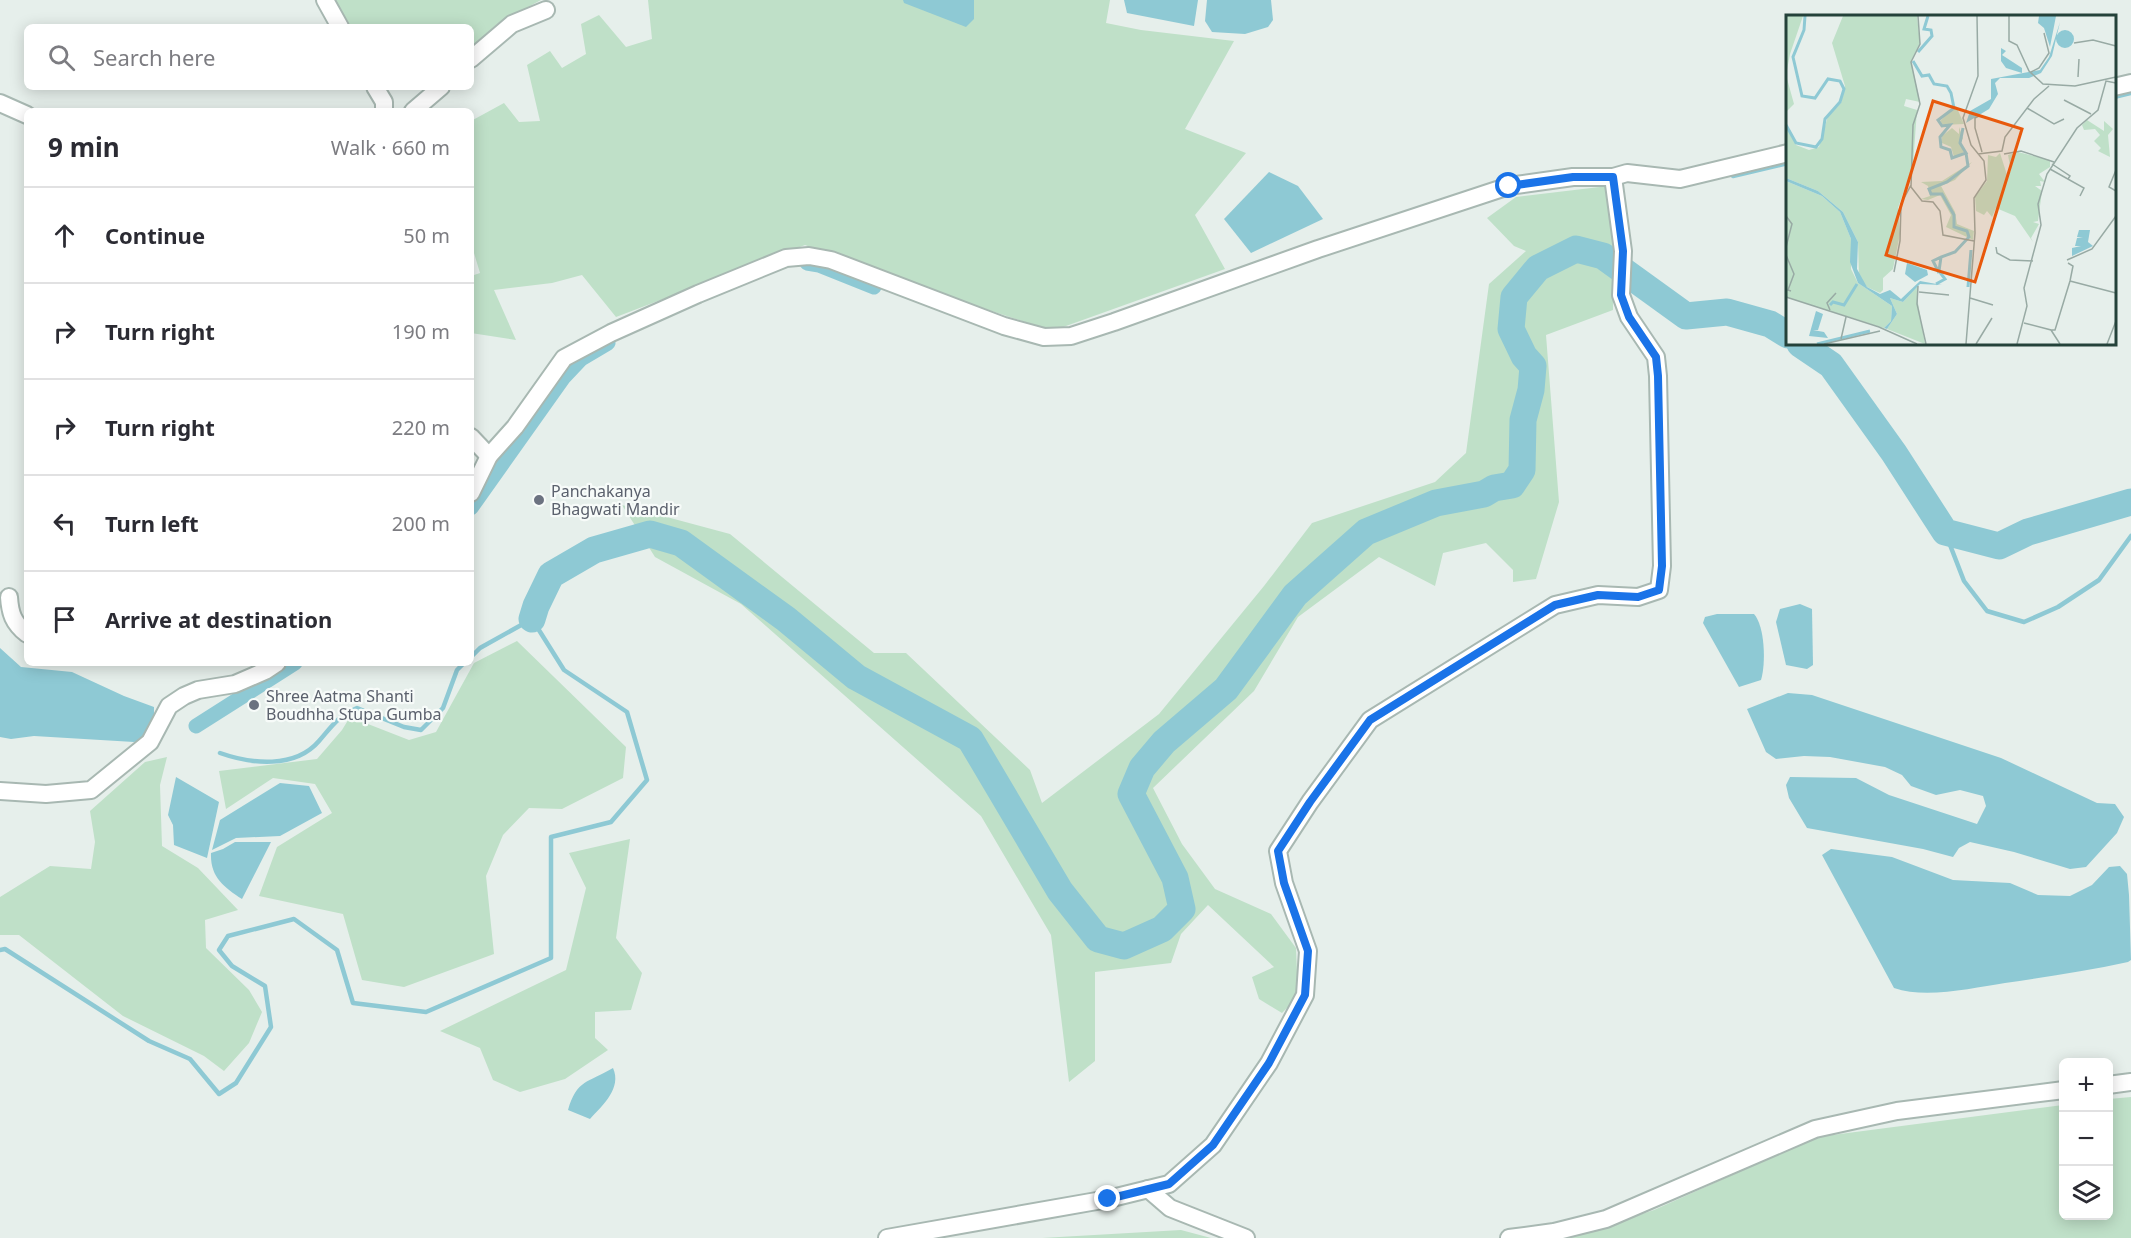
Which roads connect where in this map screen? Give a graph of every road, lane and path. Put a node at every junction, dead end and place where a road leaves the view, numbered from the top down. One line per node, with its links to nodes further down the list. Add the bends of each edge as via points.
1 (325, 0): 3 (street)
2 (546, 10): 4 (street, via 512,24)
3 (338, 24)
4 (474, 56)
5 (2131, 83): 6 (street)
6 (2116, 87)
7 (377, 90): 10 (street)
8 (438, 90): 11 (street)
9 (0, 103): 12 (street)
10 (384, 108)
11 (416, 108)
12 (24, 114)
13 (1786, 153): 14 (street, via 1680,179 1627,173)
14 (1613, 177): 16 (street, via 1573,177 1509,186 1071,336 1044,337 1004,326 831,260 809,256 786,258 611,333 564,358 515,427); 25 (street, via 1623,251 1621,295 1629,317 1656,357 1662,566 1659,590 1638,597 1598,595 1555,605 1370,720 1278,851 1284,883 1308,951 1305,995 1269,1063 1213,1145 1169,1184)
15 (474, 440): 16 (street)
16 (489, 456): 17 (street)
17 (474, 487)
18 (9, 597): 19 (street, via 10,613)
19 (24, 631)
20 (272, 666): 21 (street, via 235,684 198,690 169,706 150,742 91,790 46,794)
21 (0, 791)
22 (2131, 1082): 23 (street)
23 (2113, 1084)
24 (2059, 1091): 28 (street, via 1897,1112 1815,1129 1606,1218 1554,1232)
25 (1148, 1189): 26 (street); 27 (street, via 1170,1208)
26 (887, 1238)
27 (1246, 1238)
28 (1509, 1238)

